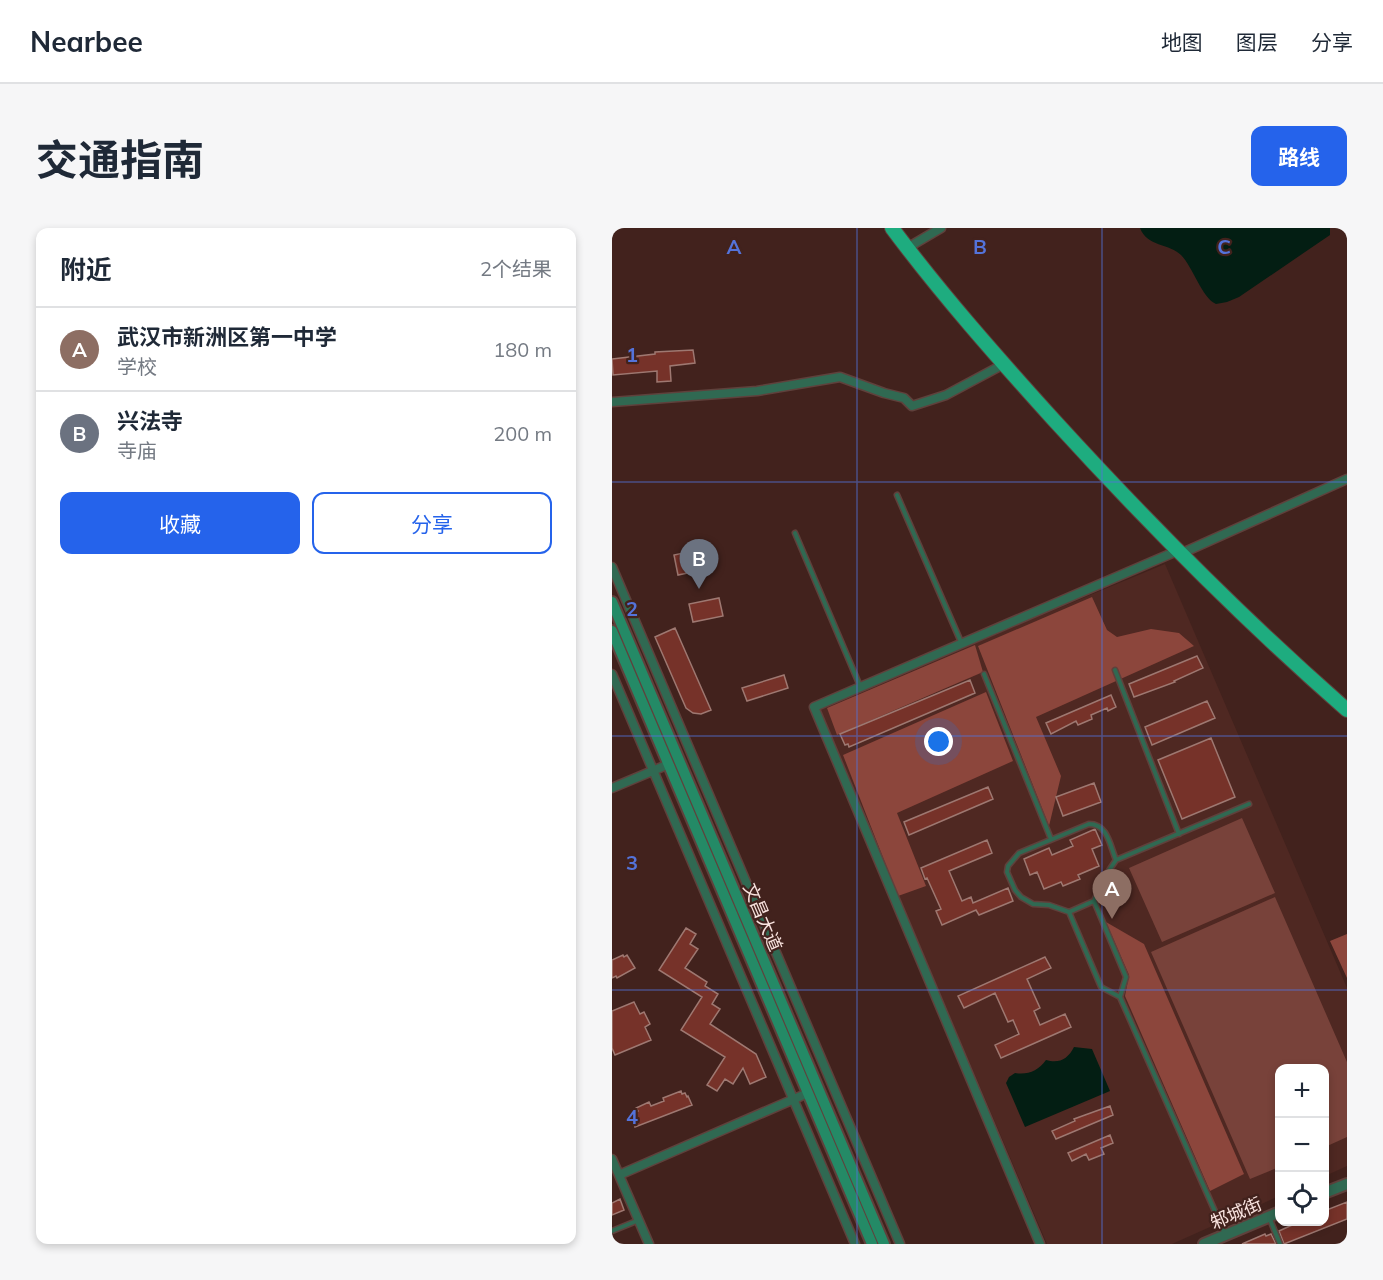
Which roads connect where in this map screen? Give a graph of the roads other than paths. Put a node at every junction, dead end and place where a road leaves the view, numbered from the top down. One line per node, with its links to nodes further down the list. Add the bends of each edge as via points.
1 (892, 228): 3 (highway)
2 (941, 228): 3 (street)
3 (907, 248): 4 (highway)
4 (1004, 364): 5 (street, via 946,395 912,406 904,398 840,377 757,391); 9 (highway)
5 (612, 402)
6 (1347, 479): 9 (street)
7 (897, 495): 13 (lane)
8 (795, 533): 17 (lane)
9 (1178, 553): 13 (street); 18 (highway)
10 (612, 567): 43 (street)
11 (612, 602): 42 (main road, 文昌大道)
12 (612, 631): 19 (main road, 文昌大道)
13 (962, 643): 17 (street)
14 (1114, 670): 23 (lane)
15 (612, 674): 20 (street)
16 (984, 674): 24 (lane)
17 (860, 687): 44 (street, via 814,707)
18 (1347, 710)
19 (669, 764): 20 (street); 29 (main road, 文昌大道)
20 (653, 771): 21 (street); 30 (street)
21 (612, 788)
22 (1249, 804): 23 (lane)
23 (1179, 834): 25 (lane)
24 (1051, 839): 25 (lane, via 1096,824 1104,831); 27 (lane, via 1019,853 1007,872 1021,897 1033,904)
25 (1116, 860): 26 (lane)
26 (1094, 901): 27 (lane); 28 (lane, via 1126,977)
27 (1069, 912): 28 (lane, via 1101,987)
28 (1120, 997): 38 (lane)
29 (808, 1093): 30 (street); 41 (main road, 文昌大道)
30 (794, 1099): 32 (street); 40 (street)
31 (612, 1159): 32 (street)
32 (619, 1175): 36 (street)
33 (1347, 1184): 34 (street)
34 (1329, 1191)
35 (1274, 1215): 38 (street, 邾城街); 46 (lane)
36 (639, 1220): 37 (lane); 39 (street)
37 (612, 1231)
38 (1226, 1235): 45 (street, 邾城街)
39 (649, 1244)
40 (855, 1244)
41 (872, 1244)
42 (884, 1244)
43 (900, 1244)
44 (1041, 1244)
45 (1204, 1244)
46 (1280, 1244)

